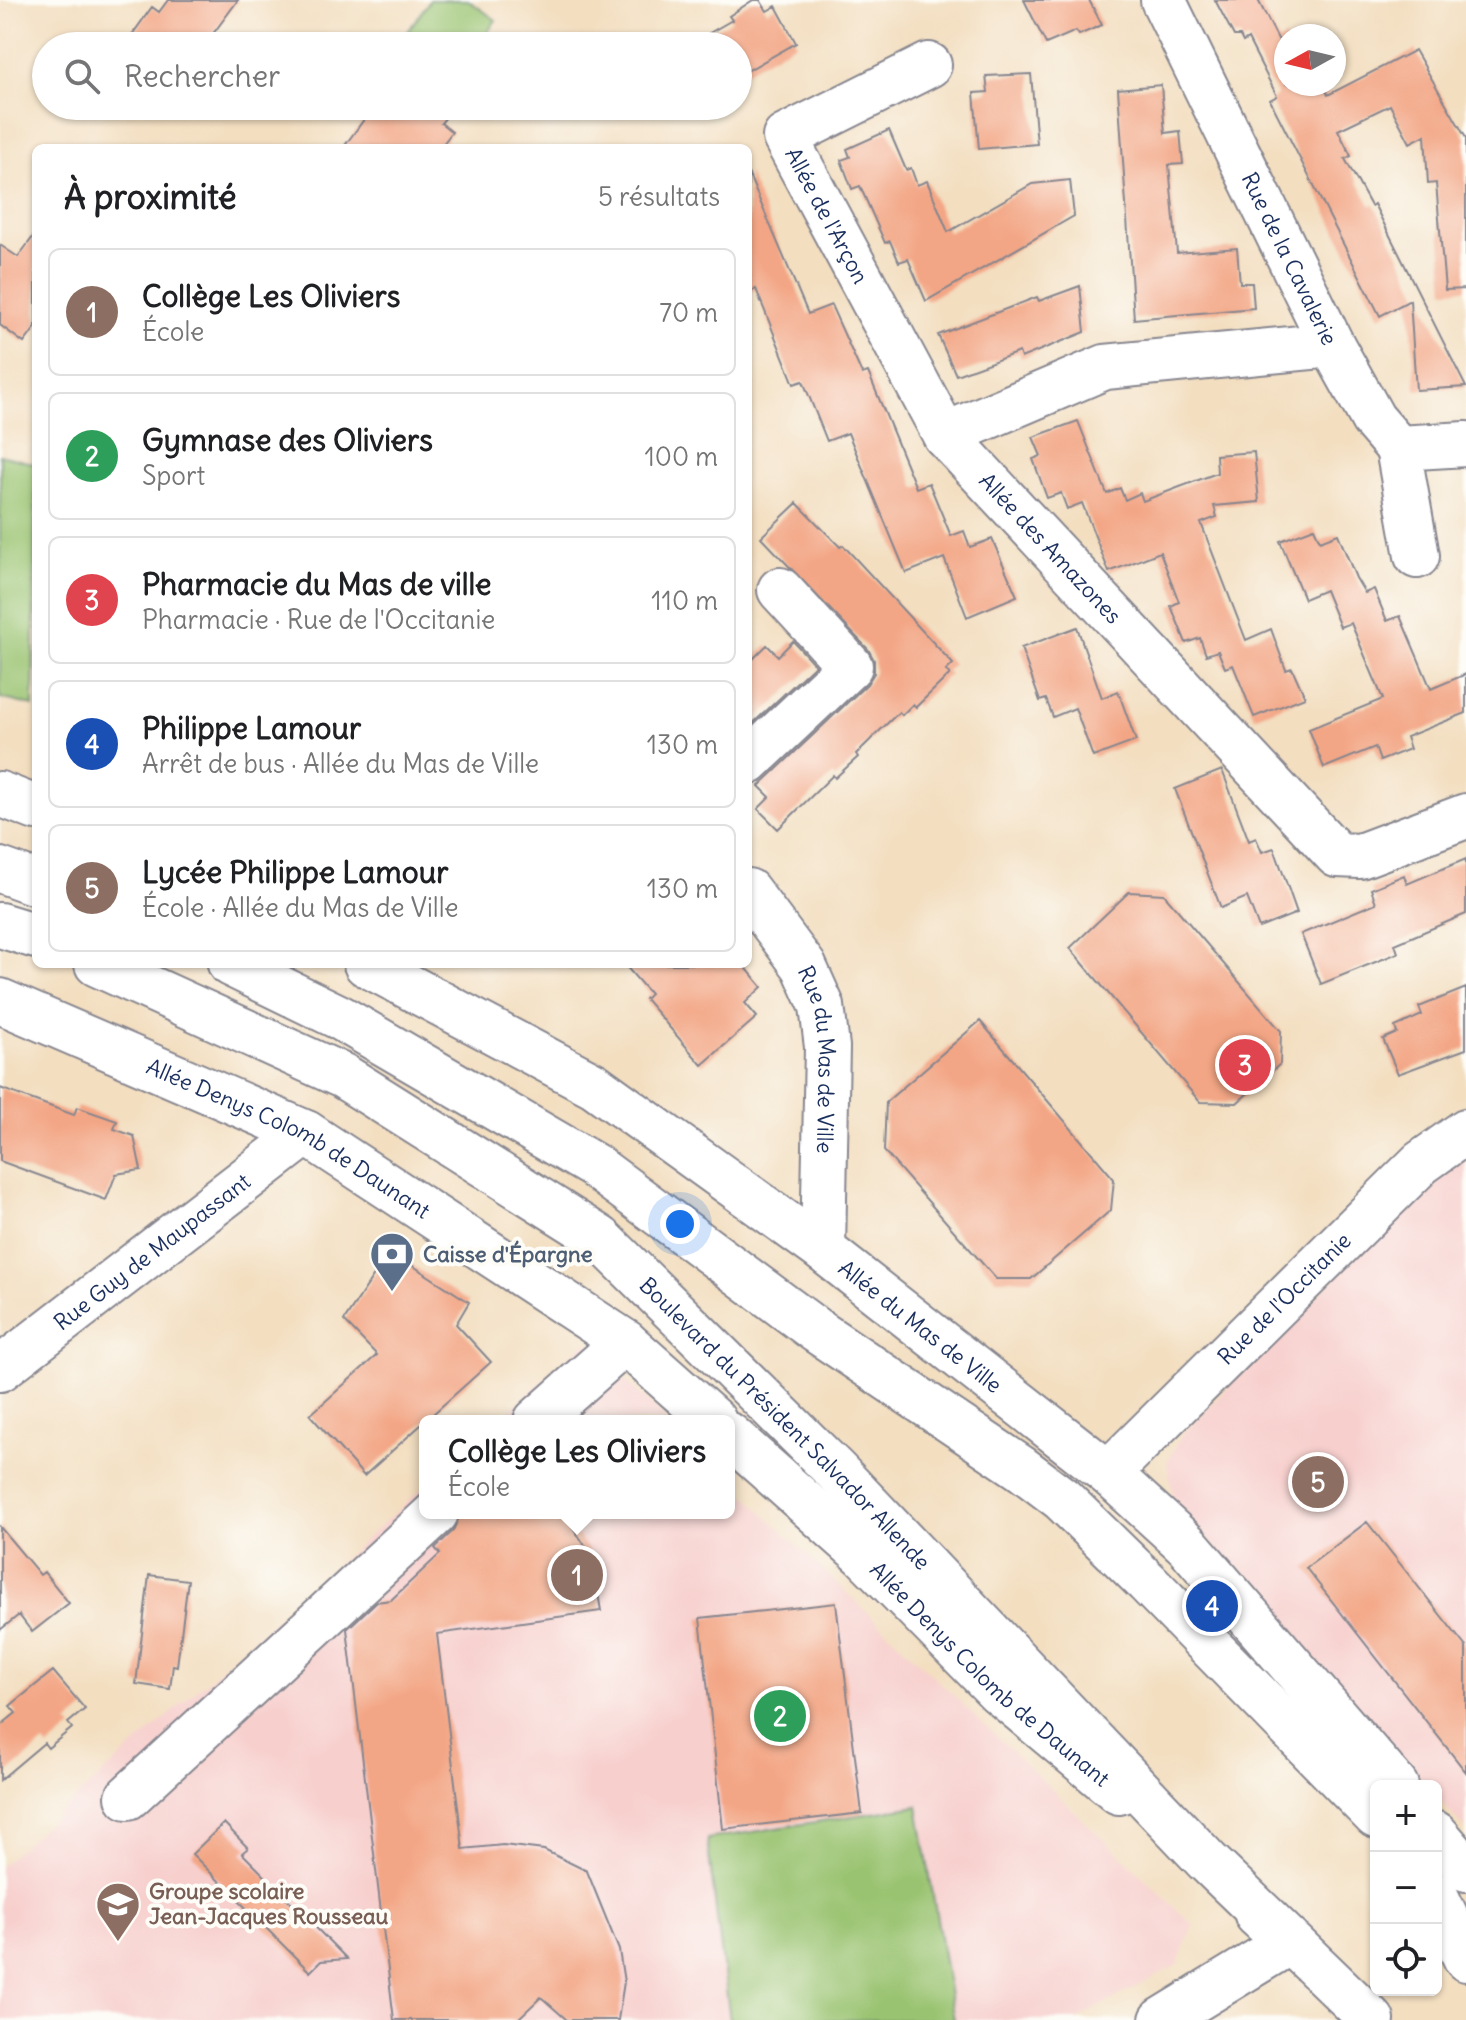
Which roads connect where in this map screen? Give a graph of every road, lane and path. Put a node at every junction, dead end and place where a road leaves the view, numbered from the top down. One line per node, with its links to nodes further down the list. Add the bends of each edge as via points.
1 (1163, 0): 3 (street, Rue de la Cavalerie)
2 (929, 65): 4 (street, Allée de l'Arçon, via 785,137)
3 (1332, 345): 4 (street, via 1105,367); 6 (street, Rue de la Cavalerie, via 1373,419)
4 (945, 435): 12 (street, Allée des Amazones, via 1337,855 1360,856)
5 (1466, 444): 6 (street)
6 (1398, 448): 7 (street)
7 (1417, 556)
8 (780, 590): 9 (street, via 850,666)
9 (752, 758)
10 (0, 794): 11 (street)
11 (32, 806)
12 (1466, 816)
13 (0, 870): 14 (street)
14 (32, 882)
15 (752, 896): 24 (street, Rue du Mas de Ville, via 804,966 822,1006 827,1047)
16 (0, 925): 17 (street)
17 (32, 935)
18 (106, 968): 38 (street, Boulevard du Président Salvador Allende, via 343,1076 600,1238 836,1471)
19 (238, 968): 34 (street, via 339,1017 593,1165 817,1331 1021,1468 1062,1499 1147,1582)
20 (374, 968): 24 (street, Allée du Mas de Ville, via 594,1085)
21 (0, 1001): 23 (street, Allée Denys Colomb de Daunant)
22 (1466, 1131): 30 (street, Rue de l'Occitanie, via 1421,1163)
23 (306, 1133): 25 (street, Allée Denys Colomb de Daunant); 26 (street, Rue Guy de Maupassant)
24 (823, 1250): 30 (street, Allée du Mas de Ville)
25 (625, 1342): 27 (street); 28 (street, Allée Denys Colomb de Daunant)
26 (0, 1369)
27 (543, 1415)
28 (707, 1415)
29 (735, 1440): 38 (street, Allée Denys Colomb de Daunant, via 863,1554 998,1691)
30 (1108, 1473): 32 (street, Allée du Mas de Ville, via 1187,1545)
31 (429, 1519): 33 (street)
32 (1391, 1780)
33 (128, 1797)
34 (1370, 1810)
35 (1442, 1841): 36 (street)
36 (1466, 1869)
37 (1442, 1909): 39 (street)
38 (1288, 1943): 40 (street); 41 (street, Boulevard du Président Salvador Allende)
39 (1466, 1959)
40 (1162, 2020)
41 (1372, 2020)

